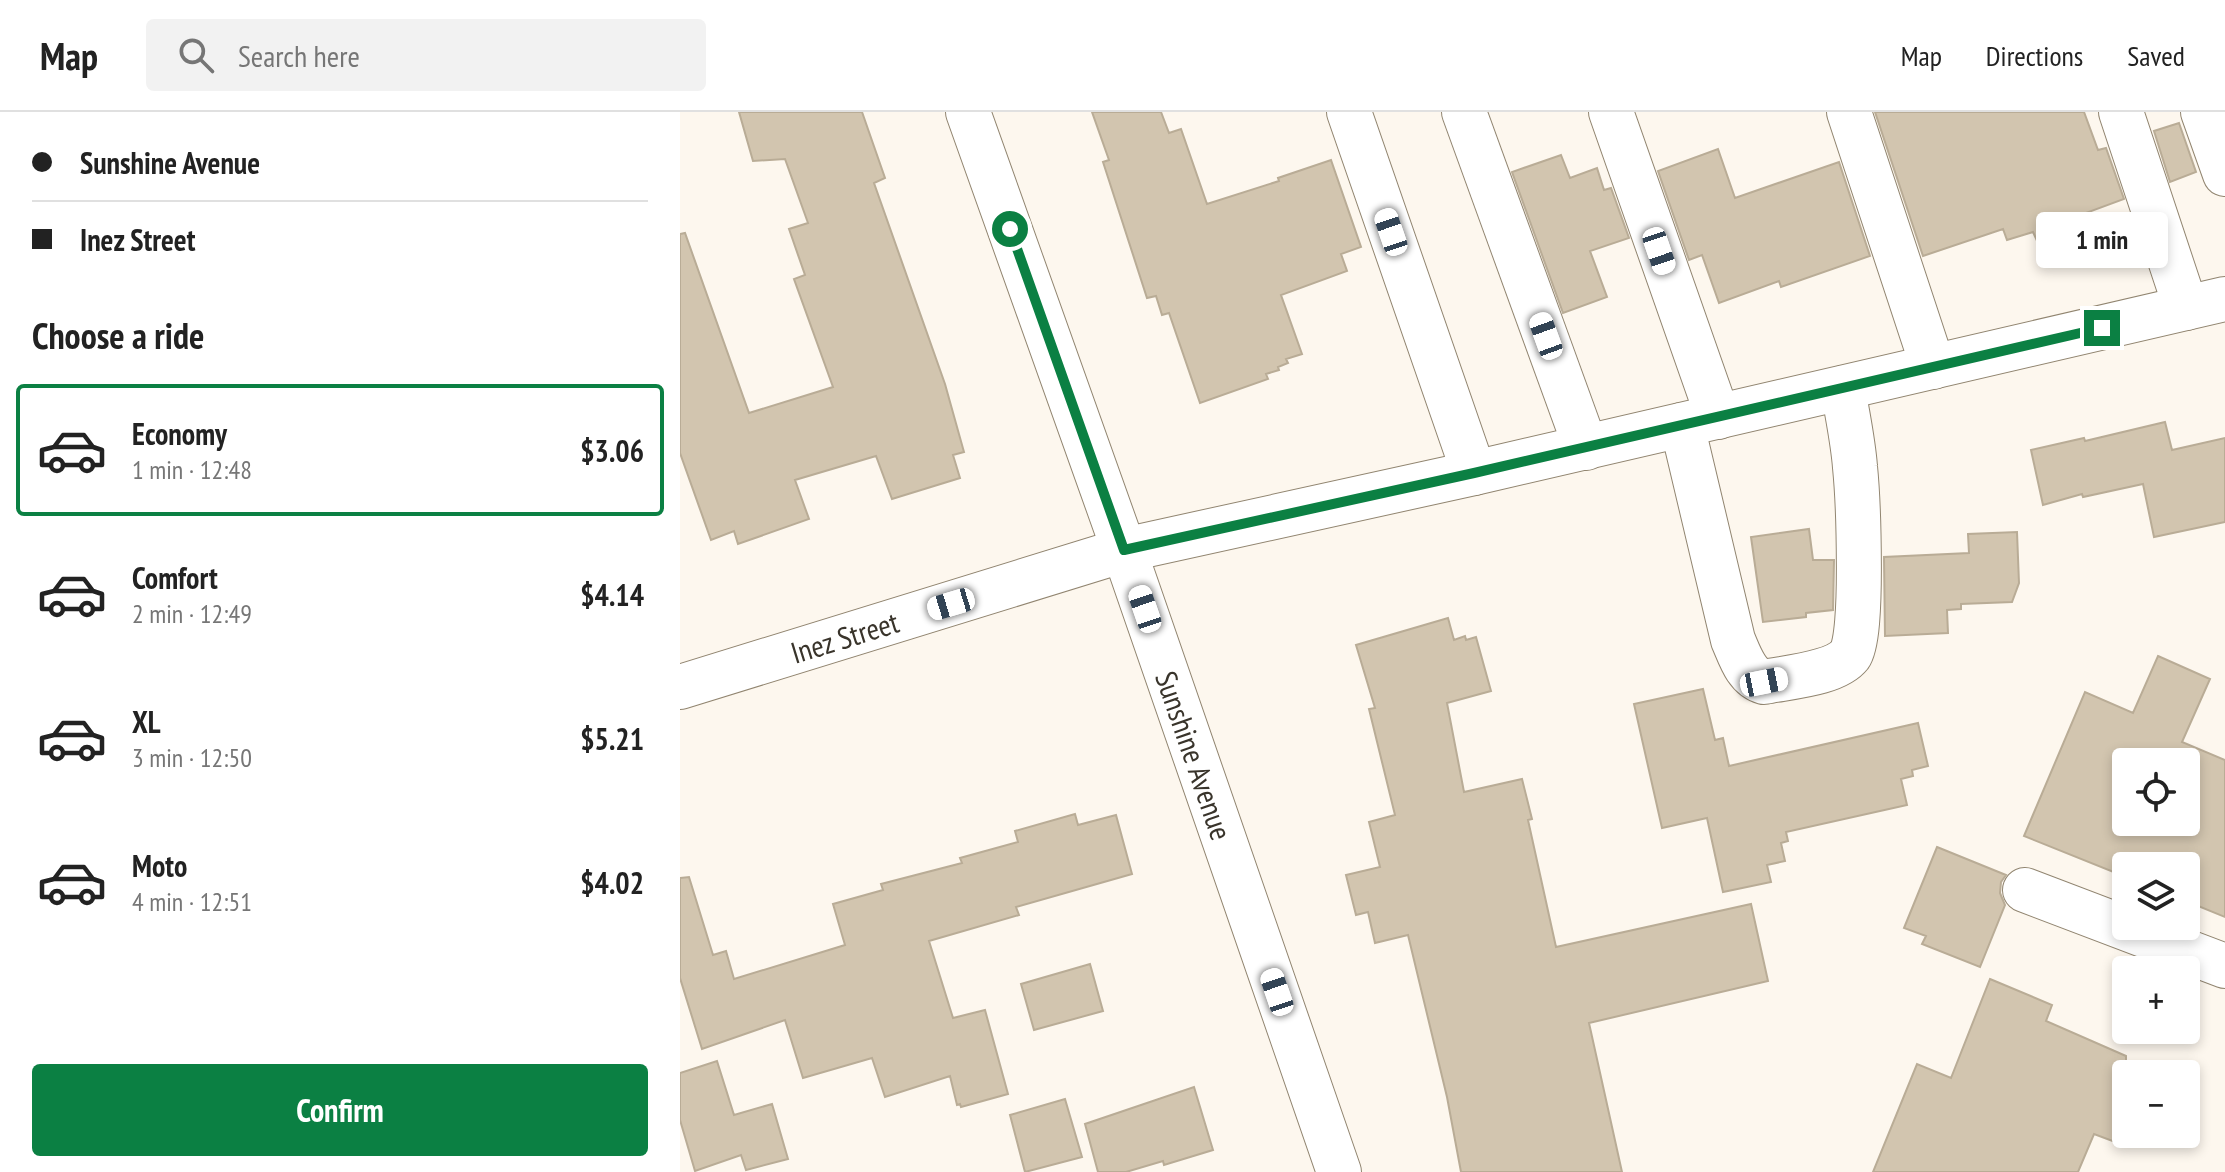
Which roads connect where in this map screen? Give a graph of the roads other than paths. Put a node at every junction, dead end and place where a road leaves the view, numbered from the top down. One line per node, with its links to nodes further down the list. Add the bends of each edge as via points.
1 (968, 112): 15 (street, Sunshine Avenue)
2 (1349, 112): 14 (street)
3 (1464, 112): 13 (street)
4 (1611, 112): 12 (street)
5 (1849, 112): 10 (street)
6 (2121, 112): 9 (street)
7 (2203, 112): 8 (street)
8 (2225, 174)
9 (2206, 304): 10 (street, Inez Street)
10 (1933, 367): 11 (street, Inez Street)
11 (1843, 388): 12 (street, Inez Street); 12 (street, via 1855,467 1859,619 1852,652 1828,669 1764,682 1744,665 1733,640)
12 (1700, 421): 13 (street, Inez Street)
13 (1586, 448): 14 (street, Inez Street)
14 (1474, 473): 15 (street, Inez Street)
15 (1124, 550): 16 (street, Inez Street); 19 (street, Sunshine Avenue)
16 (680, 687)
17 (2025, 890): 18 (street)
18 (2225, 966)
19 (1339, 1172)

